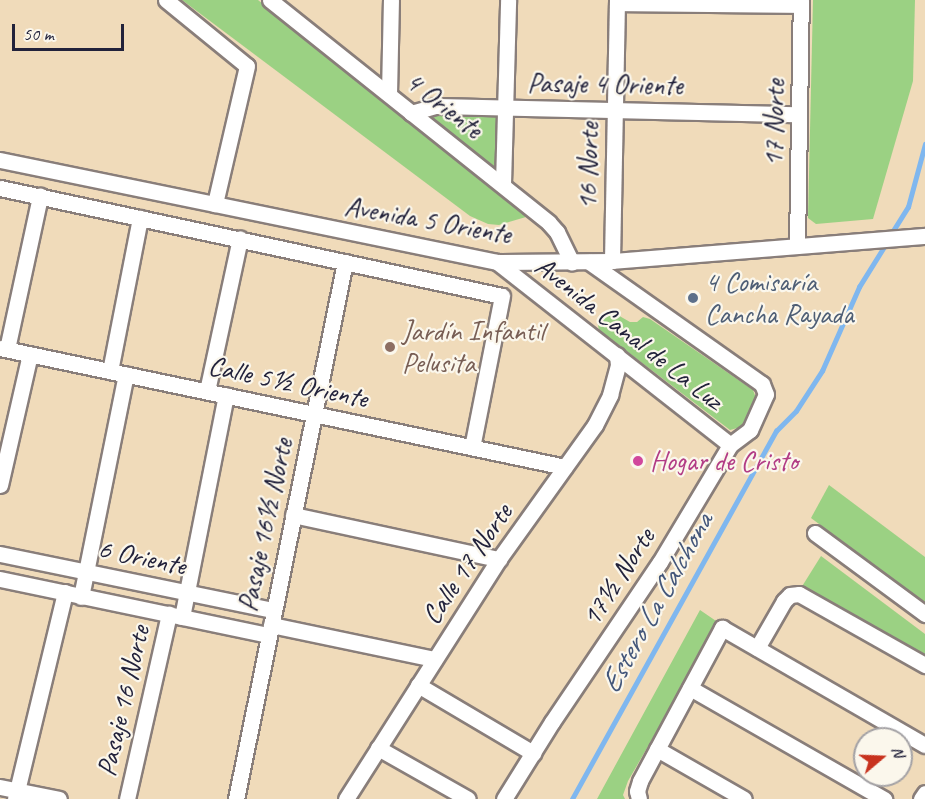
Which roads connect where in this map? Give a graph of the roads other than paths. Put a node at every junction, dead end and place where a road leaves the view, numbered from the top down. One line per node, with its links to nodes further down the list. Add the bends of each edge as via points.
1 (166, 0): 16 (street, via 247,66)
2 (270, 0): 7 (street, 4 Oriente)
3 (391, 0): 7 (street)
4 (508, 0): 8 (street)
5 (617, 1): 6 (street); 9 (street, 16 Norte)
6 (801, 2): 11 (street, 17 Norte)
7 (389, 94): 10 (street, 4 Oriente)
8 (505, 107): 9 (street, Pasaje 4 Oriente); 10 (street, Pasaje 4 Oriente, via 435,106); 13 (street)
9 (614, 110): 11 (street, Pasaje 4 Oriente); 21 (street, 16 Norte)
10 (411, 113): 13 (street, 4 Oriente)
11 (800, 114): 20 (street, 17 Norte)
12 (0, 160): 16 (street, Avenida 5 Oriente)
13 (503, 184): 24 (street, 4 Oriente, via 557,232)
14 (0, 188): 15 (street)
15 (40, 196): 17 (street); 26 (street)
16 (215, 204): 23 (street, Avenida 5 Oriente)
17 (140, 218): 19 (street); 29 (street)
18 (925, 236): 20 (street, Avenida 5 Oriente)
19 (240, 239): 22 (street); 31 (street)
20 (797, 246): 21 (street, Avenida 5 Oriente)
21 (612, 261): 25 (street, Avenida 5 Oriente)
22 (345, 262): 33 (street, Pasaje 16½ Norte); 35 (street, via 502,296)
23 (497, 262): 24 (street, Avenida 5 Oriente); 28 (street, Avenida Canal de La Luz)
24 (572, 262): 25 (street, Avenida 5 Oriente)
25 (589, 262): 34 (street, 17½ Norte, via 762,384 766,394 750,430)
26 (4, 348): 27 (street, Calle 5½ Oriente)
27 (30, 354): 29 (street, Calle 5½ Oriente); 37 (street)
28 (617, 355): 34 (street, Avenida Canal de La Luz); 36 (street, Calle 17 Norte, via 615,380 603,411)
29 (110, 371): 30 (street, Calle 5½ Oriente)
30 (126, 374): 31 (street, Calle 5½ Oriente); 42 (street)
31 (207, 391): 32 (street, Calle 5½ Oriente)
32 (226, 395): 33 (street, Calle 5½ Oriente); 45 (street, Pasaje 16 Norte)
33 (314, 414): 35 (street, Calle 5½ Oriente); 38 (street, Pasaje 16½ Norte)
34 (730, 445): 58 (street, 17½ Norte, via 660,562)
35 (472, 447): 36 (street, Calle 5½ Oriente)
36 (565, 467): 41 (street, Calle 17 Norte)
37 (0, 485)
38 (293, 514): 41 (street); 49 (street, Pasaje 16½ Norte)
39 (815, 533): 47 (street)
40 (0, 554): 42 (street, 6 Oriente)
41 (498, 559): 51 (street, Calle 17 Norte)
42 (86, 572): 45 (street, 6 Oriente); 46 (street)
43 (0, 579): 44 (street, 6 Oriente)
44 (65, 592): 46 (street, 6 Oriente); 61 (street)
45 (187, 593): 48 (street, Pasaje 16 Norte); 49 (street, 6 Oriente)
46 (81, 597): 48 (street, 6 Oriente)
47 (925, 614)
48 (175, 616): 49 (street, 6 Oriente); 64 (street, Pasaje 16 Norte)
49 (271, 624): 51 (street, 6 Oriente); 65 (street, Pasaje 16½ Norte)
50 (758, 648): 52 (street, via 784,601 799,594); 54 (street, via 722,628); 55 (street)
51 (434, 659): 53 (street, Calle 17 Norte)
52 (925, 665)
53 (418, 685): 56 (street, Calle 17 Norte); 58 (street)
54 (690, 688): 57 (street); 70 (street)
55 (925, 745)
56 (378, 748): 66 (street, Calle 17 Norte); 67 (street)
57 (657, 749): 62 (street, via 638,786); 69 (street)
58 (533, 753): 68 (street, 17½ Norte)
59 (0, 787): 61 (street)
60 (925, 793): 71 (street)
61 (16, 795): 63 (street)
62 (639, 798)
63 (59, 799)
64 (126, 799)
65 (236, 799)
66 (346, 799)
67 (468, 799)
68 (504, 799)
69 (744, 799)
70 (884, 799)
71 (921, 799)

